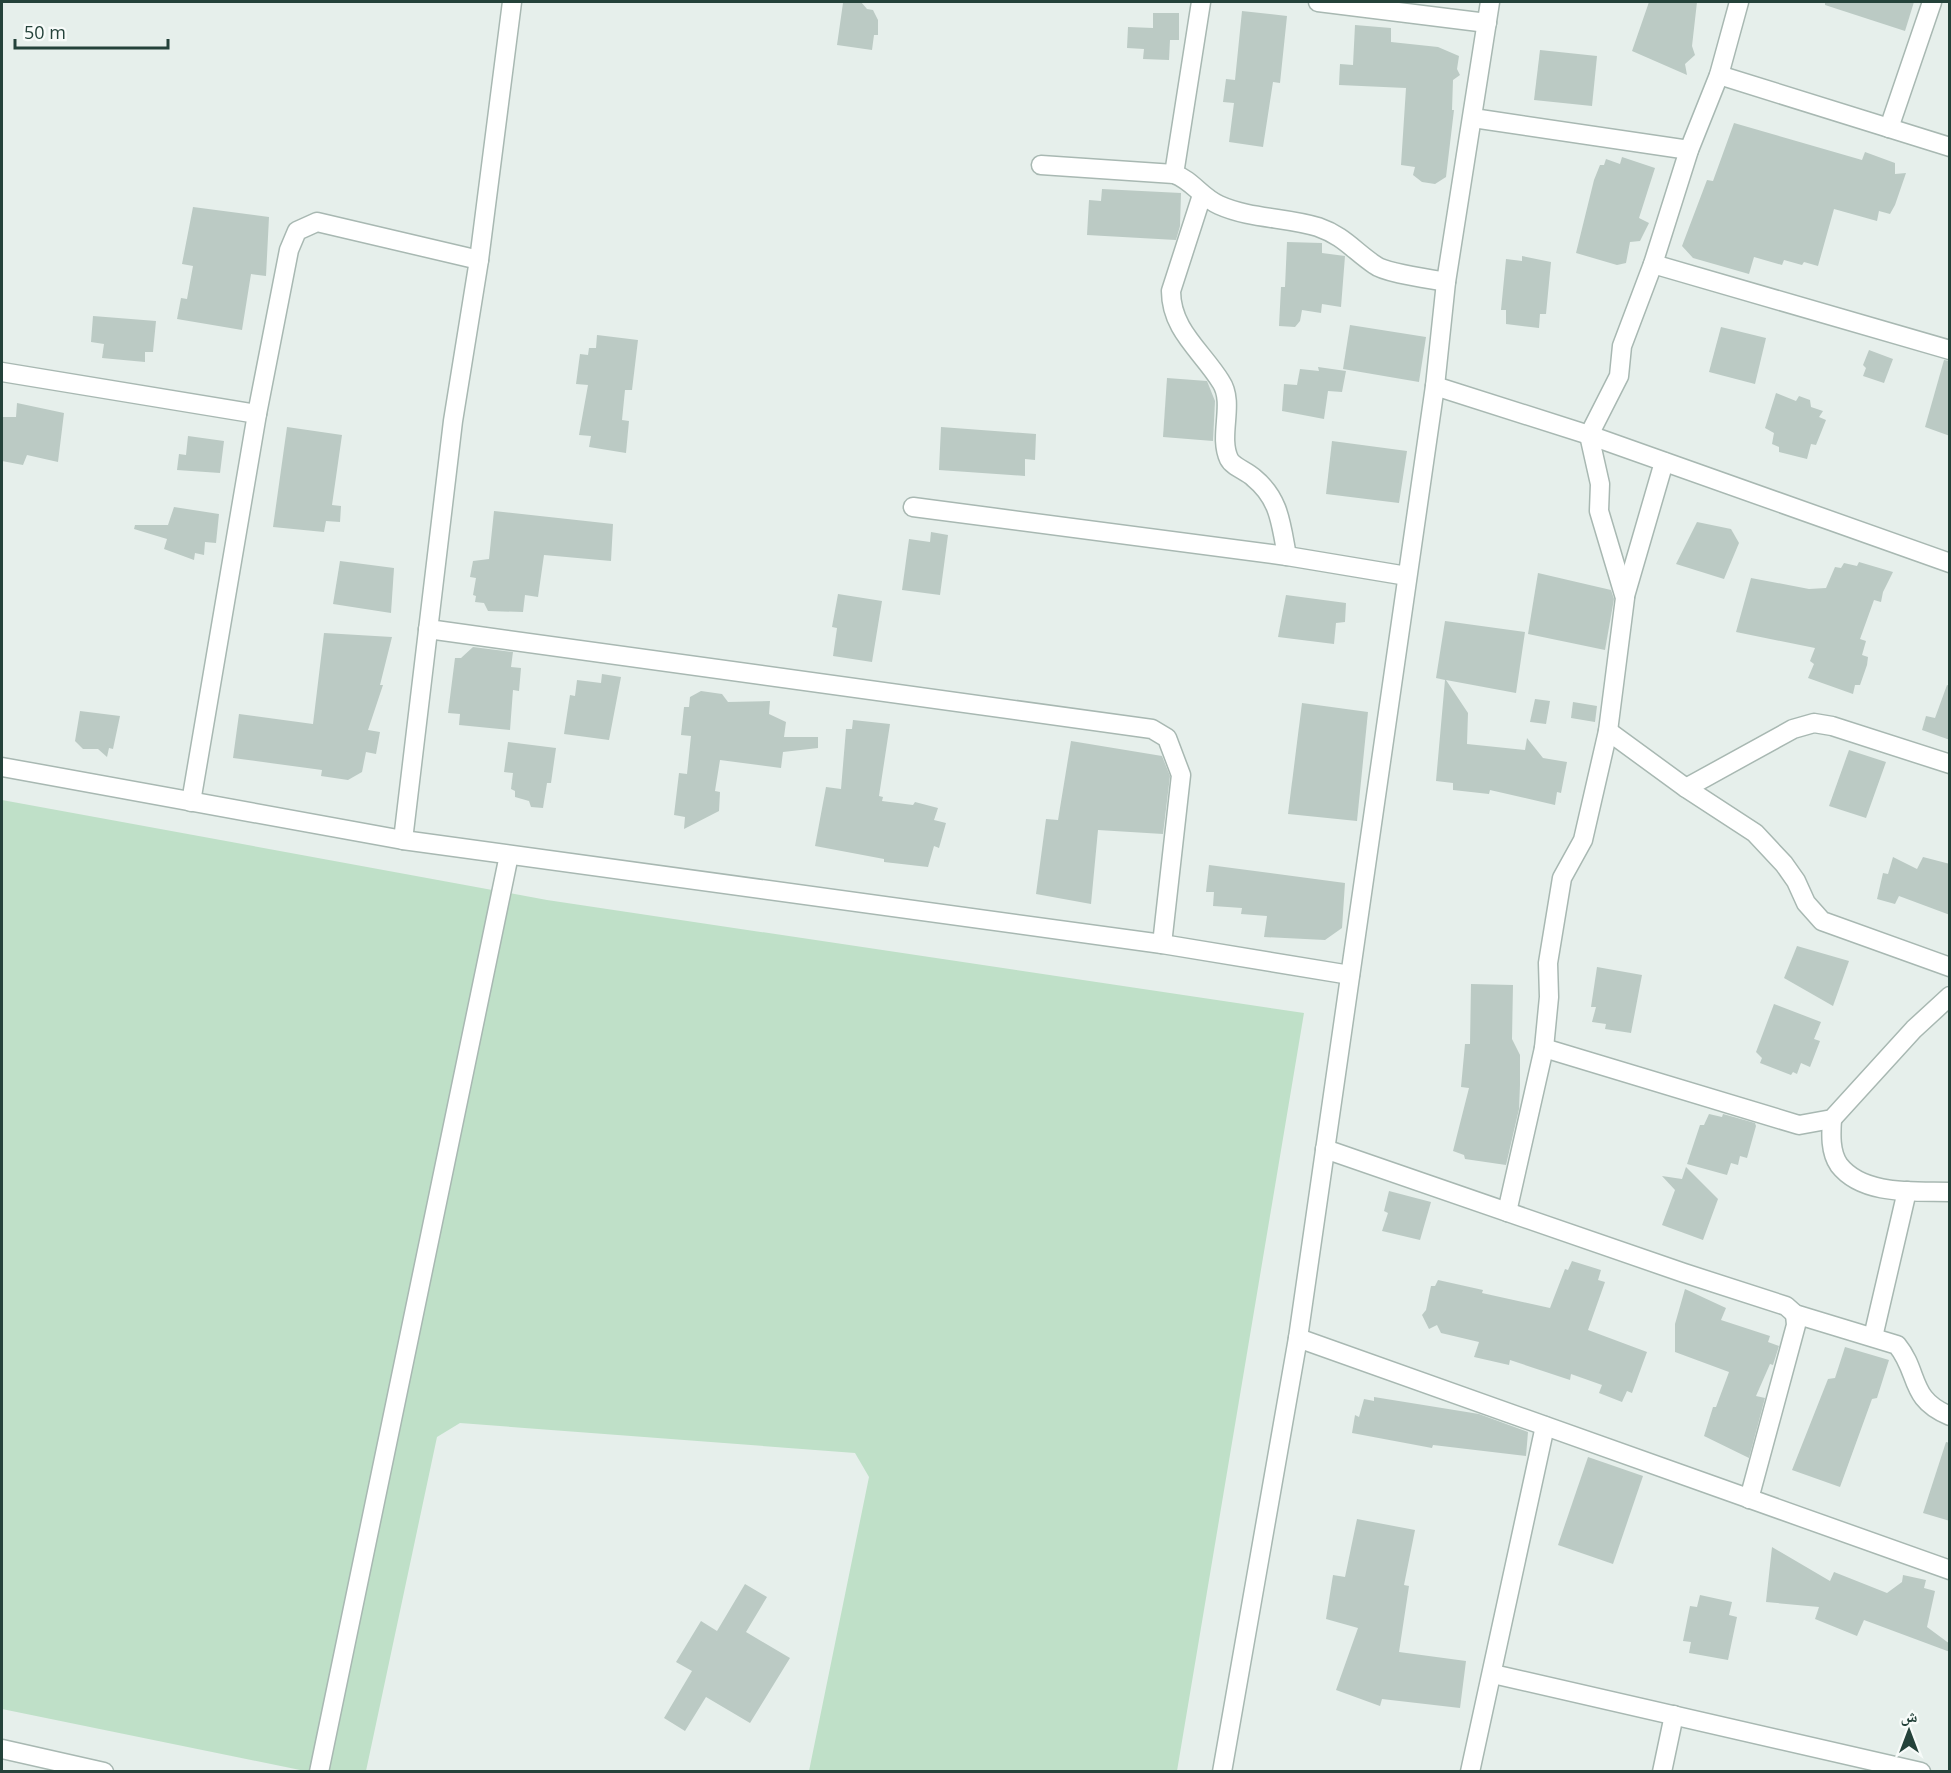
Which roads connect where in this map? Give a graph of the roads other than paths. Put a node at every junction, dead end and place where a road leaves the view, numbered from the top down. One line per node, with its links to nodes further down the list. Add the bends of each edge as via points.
1 (512, 2): 16 (street)
2 (1201, 2): 14 (street)
3 (1318, 2): 7 (street)
4 (1490, 2): 7 (street)
5 (1740, 2): 8 (street)
6 (1932, 2): 10 (street)
7 (1487, 23): 9 (street)
8 (1719, 75): 10 (street); 12 (street)
9 (1473, 118): 12 (street); 18 (street)
10 (1889, 128): 11 (street)
11 (1950, 147)
12 (1689, 150): 17 (street)
13 (1041, 165): 14 (street)
14 (1174, 174): 15 (street, via 1186,178)
15 (1202, 195): 18 (street, via 1233,210 1332,232 1376,267); 26 (street, via 1171,291 1171,306 1179,326 1223,384 1230,462 1253,476 1271,494)
16 (478, 260): 22 (street, via 317,222 297,231 289,250); 30 (street, via 453,420)
17 (1653, 264): 19 (street); 23 (street, via 1622,346 1619,376)
18 (1446, 282): 21 (street)
19 (1950, 350)
20 (2, 372): 22 (street)
21 (1435, 386): 23 (street); 28 (street)
22 (257, 414): 35 (street)
23 (1589, 435): 24 (street); 29 (street, via 1600,484 1599,511)
24 (1664, 462): 27 (street); 29 (street)
25 (913, 507): 26 (street)
26 (1287, 556): 28 (street)
27 (1950, 563)
28 (1407, 576): 40 (street)
29 (1624, 598): 31 (street)
30 (428, 629): 36 (street); 38 (street, via 1152,729 1167,738 1181,775)
31 (1608, 731): 34 (street); 42 (street, via 1583,840 1562,878 1548,963)
32 (1950, 765): 34 (street, via 1814,723 1793,729)
33 (2, 767): 35 (street)
34 (1686, 788): 39 (street, via 1755,833 1784,864 1806,903 1822,921)
35 (191, 802): 36 (street)
36 (403, 840): 37 (street)
37 (509, 855): 38 (street); 60 (street)
38 (1162, 944): 40 (street)
39 (1950, 967)
40 (1350, 975): 44 (street)
41 (1950, 996): 43 (street, via 1914,1029)
42 (1544, 1048): 43 (street, via 1799,1125); 47 (street)
43 (1832, 1119): 45 (street, via 1832,1148 1839,1165 1858,1180 1893,1191)
44 (1325, 1149): 47 (street); 50 (street)
45 (1907, 1191): 46 (street); 49 (street)
46 (1950, 1192)
47 (1507, 1212): 48 (street, via 1786,1306)
48 (1795, 1314): 49 (street); 53 (street, via 1796,1324)
49 (1873, 1337): 51 (street, via 1897,1345 1907,1357 1923,1401)
50 (1298, 1338): 52 (street); 61 (street)
51 (1950, 1416)
52 (1545, 1426): 53 (street); 55 (street)
53 (1749, 1499): 54 (street)
54 (1950, 1570)
55 (1493, 1674): 56 (street); 62 (street)
56 (1674, 1715): 63 (street); 64 (street)
57 (2, 1749): 58 (street)
58 (53, 1766): 59 (street)
59 (104, 1772)
60 (319, 1772)
61 (1222, 1772)
62 (1470, 1772)
63 (1662, 1772)
64 (1922, 1772)

